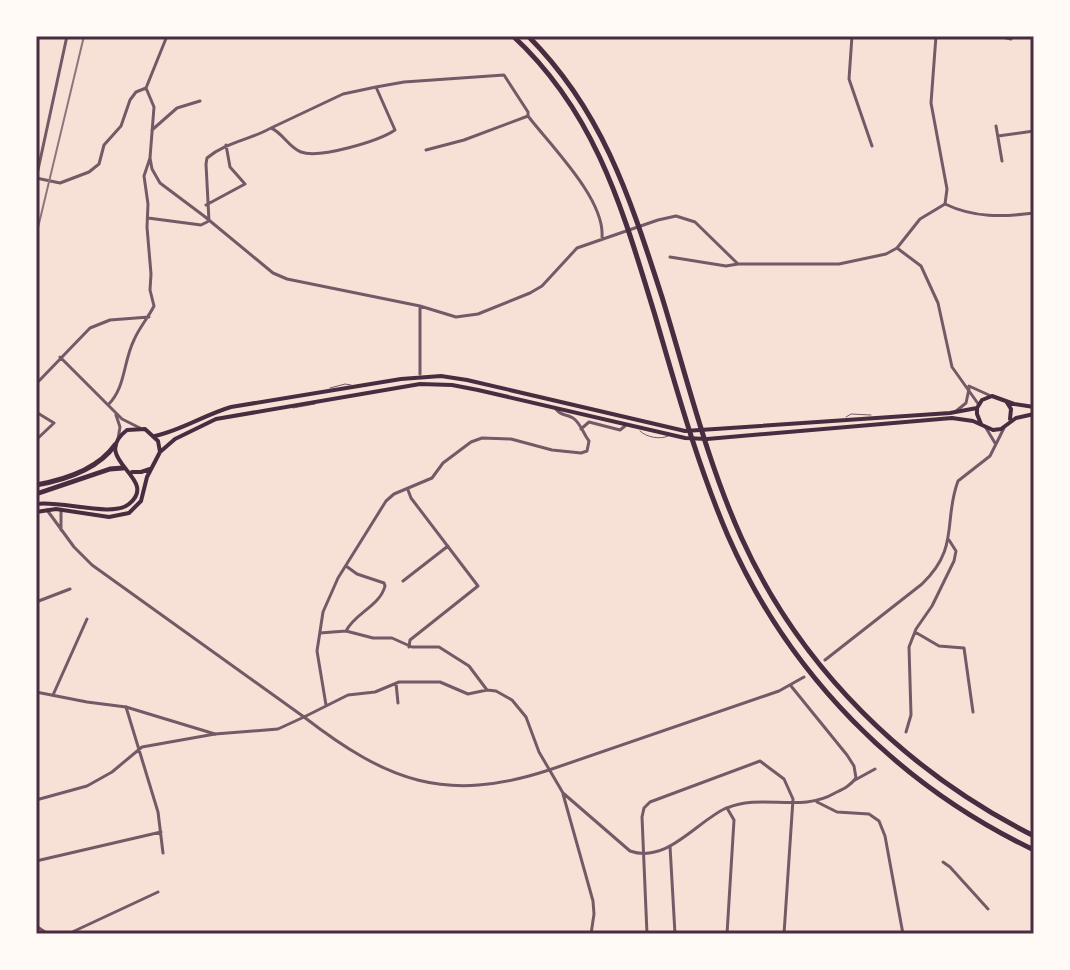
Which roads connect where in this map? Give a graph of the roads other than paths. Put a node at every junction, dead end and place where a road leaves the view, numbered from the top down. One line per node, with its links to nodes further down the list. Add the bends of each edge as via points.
1 (67, 36): 23 (street)
2 (167, 36): 10 (street)
3 (513, 36): 112 (highway, via 560,88 599,152 727,534 787,642 876,744 973,818)
4 (528, 36): 110 (highway, via 578,95 613,158 709,452 752,559 788,622 824,671 919,763)
5 (852, 36): 19 (street, via 849,79)
6 (936, 36): 24 (street, via 931,103 947,189)
7 (998, 36): 8 (street)
8 (1011, 39)
9 (376, 87): 12 (street, via 504,75); 14 (street, via 343,94); 14 (street, via 395,130 389,134 315,155 296,150)
10 (146, 88): 15 (street, via 154,107); 23 (street, via 130,100 99,164 54,184)
11 (200, 101): 15 (street, via 177,108)
12 (528, 116): 20 (street); 29 (street, via 586,190 599,215)
13 (996, 126): 17 (street)
14 (271, 128): 18 (street)
15 (152, 130): 21 (street)
16 (1034, 131): 17 (street)
17 (998, 136): 22 (street)
18 (226, 145): 25 (street, via 207,158); 25 (street, via 232,171 245,184)
19 (872, 146)
20 (426, 150)
21 (150, 158): 27 (street, via 144,176); 28 (street, via 160,183)
22 (1002, 161)
23 (36, 178)
24 (945, 204): 26 (street, via 975,215); 30 (street, via 920,219)
25 (206, 205): 28 (street)
26 (1034, 213)
27 (148, 218): 28 (street, via 201,225); 34 (street, via 154,306)
28 (209, 221): 33 (street, via 287,279)
29 (602, 238): 32 (street, via 676,216 695,222); 33 (street, via 577,248 542,286 478,314 456,317)
30 (897, 248): 32 (street, via 839,264); 38 (street, via 921,266 938,303 952,367)
31 (670, 257): 32 (street)
32 (738, 264)
33 (420, 306): 36 (street)
34 (149, 317): 35 (street, via 98,324); 42 (street, via 135,337 121,387)
35 (60, 357): 37 (street); 42 (street)
36 (420, 374)
37 (36, 384)
38 (966, 384): 39 (street); 40 (street)
39 (969, 389): 43 (street); 48 (street, via 966,403)
40 (992, 396): 41 (main road); 43 (main road)
41 (1004, 399): 44 (main road); 50 (main road, via 1011,409)
42 (108, 405): 47 (street)
43 (978, 406): 48 (main road); 52 (main road)
44 (1034, 407)
45 (556, 409): 51 (main road); 54 (street, via 574,418); 59 (main road, via 435,383 216,419)
46 (36, 412): 56 (street, via 54,423)
47 (115, 412): 53 (street); 57 (street, via 120,427)
48 (955, 412): 55 (main road, via 685,431 453,377 421,377 231,407)
49 (1034, 414): 50 (main road)
50 (1008, 422): 52 (main road, via 997,430); 58 (street)
51 (625, 426): 52 (main road, via 707,439 952,418); 54 (street, via 620,430 589,422)
52 (983, 426): 58 (street)
53 (140, 428): 55 (main road); 57 (main road, via 127,430)
54 (581, 429): 63 (street, via 590,445 581,453 482,438)
55 (155, 436): 59 (main road)
56 (36, 440)
57 (116, 442): 61 (main road, via 117,460); 62 (highway, via 95,464)
58 (995, 443): 71 (street, via 990,456 958,481)
59 (160, 452): 60 (main road)
60 (152, 467): 61 (main road, via 141,472); 67 (main road, via 141,501 129,513 109,517)
61 (126, 469): 64 (highway, via 110,469); 65 (main road, via 137,492 125,507)
62 (36, 485)
63 (408, 490): 72 (street); 73 (street, via 386,501)
64 (36, 494)
65 (55, 502): 66 (main road); 67 (main road)
66 (36, 504)
67 (59, 509): 68 (main road); 70 (street)
68 (47, 510): 69 (main road); 70 (street)
69 (36, 512)
70 (62, 534): 94 (street, via 92,565)
71 (949, 540): 79 (street, via 956,551 954,561); 82 (street, via 926,580)
72 (448, 546): 74 (street); 81 (street, via 478,586 410,640)
73 (346, 566): 78 (street, via 385,586); 80 (street, via 323,612)
74 (403, 581)
75 (70, 589): 76 (street)
76 (36, 602)
77 (87, 619): 88 (street)
78 (346, 631): 80 (street); 81 (street, via 392,638)
79 (915, 632): 93 (street, via 939,646 964,648); 97 (street, via 908,652 911,715)
80 (320, 633): 90 (street, via 317,658)
81 (409, 647): 86 (street, via 447,651 475,671)
82 (825, 660)
83 (804, 677): 85 (street)
84 (396, 683): 86 (street, via 440,682 468,694); 89 (street); 90 (street)
85 (791, 686): 102 (street); 103 (street, via 854,766)
86 (487, 690): 102 (street, via 505,695 520,708)
87 (36, 692): 88 (street)
88 (53, 695): 91 (street)
89 (398, 703)
90 (326, 705): 94 (street)
91 (126, 707): 92 (street); 95 (street)
92 (140, 710): 95 (street); 96 (street)
93 (973, 712)
94 (304, 717): 98 (street, via 278,729); 102 (street, via 366,761 420,781 486,786)
95 (130, 720): 100 (street)
96 (191, 726): 98 (street); 99 (street)
97 (906, 732)
98 (215, 734): 99 (street)
99 (193, 738): 100 (street)
100 (139, 749): 105 (street, via 98,781); 109 (street)
101 (875, 769): 103 (street)
102 (549, 770): 104 (street)
103 (855, 780): 106 (street)
104 (563, 793): 114 (street, via 620,845); 122 (street, via 593,901)
105 (36, 800)
106 (817, 802): 107 (street); 127 (street, via 879,821)
107 (793, 804): 108 (street, via 746,802); 114 (street, via 784,779 757,762 648,803 642,814); 126 (street)
108 (727, 808): 111 (street); 125 (street, via 734,820)
109 (161, 832): 113 (street); 115 (street)
110 (1034, 836)
111 (670, 846): 114 (street); 124 (street)
112 (1034, 850)
113 (163, 853)
114 (644, 855): 123 (street)
115 (36, 861)
116 (943, 862): 118 (street)
117 (158, 892): 121 (street)
118 (988, 909)
119 (36, 926): 120 (street)
120 (48, 934)
121 (68, 934)
122 (591, 934)
123 (647, 934)
124 (675, 934)
125 (727, 934)
126 (784, 934)
127 (903, 934)

